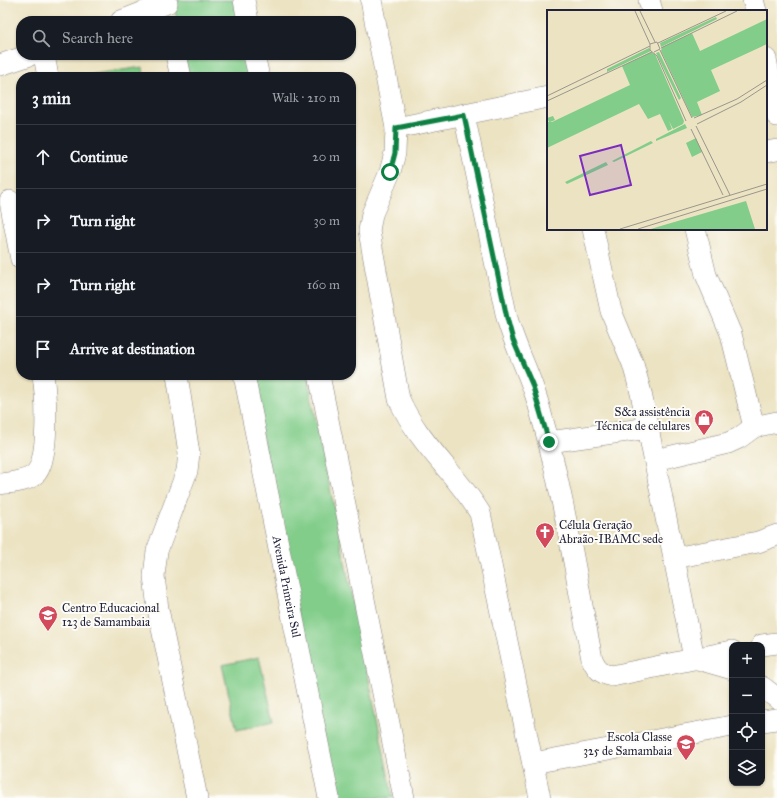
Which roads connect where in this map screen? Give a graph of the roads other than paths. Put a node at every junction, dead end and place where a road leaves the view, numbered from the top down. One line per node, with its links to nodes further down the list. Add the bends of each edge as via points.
1 (244, 0): 9 (street)
2 (371, 0): 24 (street)
3 (649, 0): 6 (street)
4 (753, 0): 7 (street)
5 (168, 8): 8 (street)
6 (652, 10)
7 (756, 10)
8 (139, 16)
9 (247, 16)
10 (777, 46): 11 (street)
11 (767, 48)
12 (16, 60): 17 (street)
13 (45, 60): 18 (street)
14 (177, 60): 19 (street)
15 (255, 60): 20 (street)
16 (767, 64): 23 (street)
17 (0, 65)
18 (47, 72)
19 (180, 72)
20 (258, 72)
21 (547, 97): 22 (street)
22 (464, 115): 24 (street); 38 (street, via 507,318 513,340 532,384)
23 (777, 116)
24 (396, 128): 53 (street, via 395,153 390,172 372,214 369,231 399,399 406,417 417,433 467,491 480,513)
25 (777, 150): 26 (street)
26 (767, 152)
27 (10, 201): 30 (street)
28 (593, 230): 37 (street, via 611,311 635,371)
29 (695, 230): 36 (street, via 706,275 731,334)
30 (16, 233)
31 (43, 380): 40 (street, via 45,447 41,468 28,479)
32 (178, 380): 54 (street, via 189,453 187,471 157,551 154,576 158,608)
33 (245, 380): 55 (street, Avenida Primeira Sul)
34 (320, 380): 56 (street)
35 (777, 422): 36 (street)
36 (754, 427): 39 (street, via 728,443)
37 (649, 428): 38 (street); 39 (street)
38 (549, 442): 46 (street, via 592,659 596,668 602,674 612,676)
39 (655, 460): 42 (street)
40 (0, 484)
41 (777, 535): 42 (street, via 758,542)
42 (674, 558): 46 (street)
43 (777, 643): 44 (street)
44 (765, 645)
45 (729, 652): 46 (street)
46 (694, 658): 47 (street)
47 (729, 668)
48 (765, 688): 49 (street)
49 (777, 698)
50 (777, 719): 51 (street)
51 (765, 721)
52 (729, 727): 53 (street)
53 (533, 763): 57 (street)
54 (197, 798)
55 (329, 798)
56 (404, 798)
57 (540, 798)

